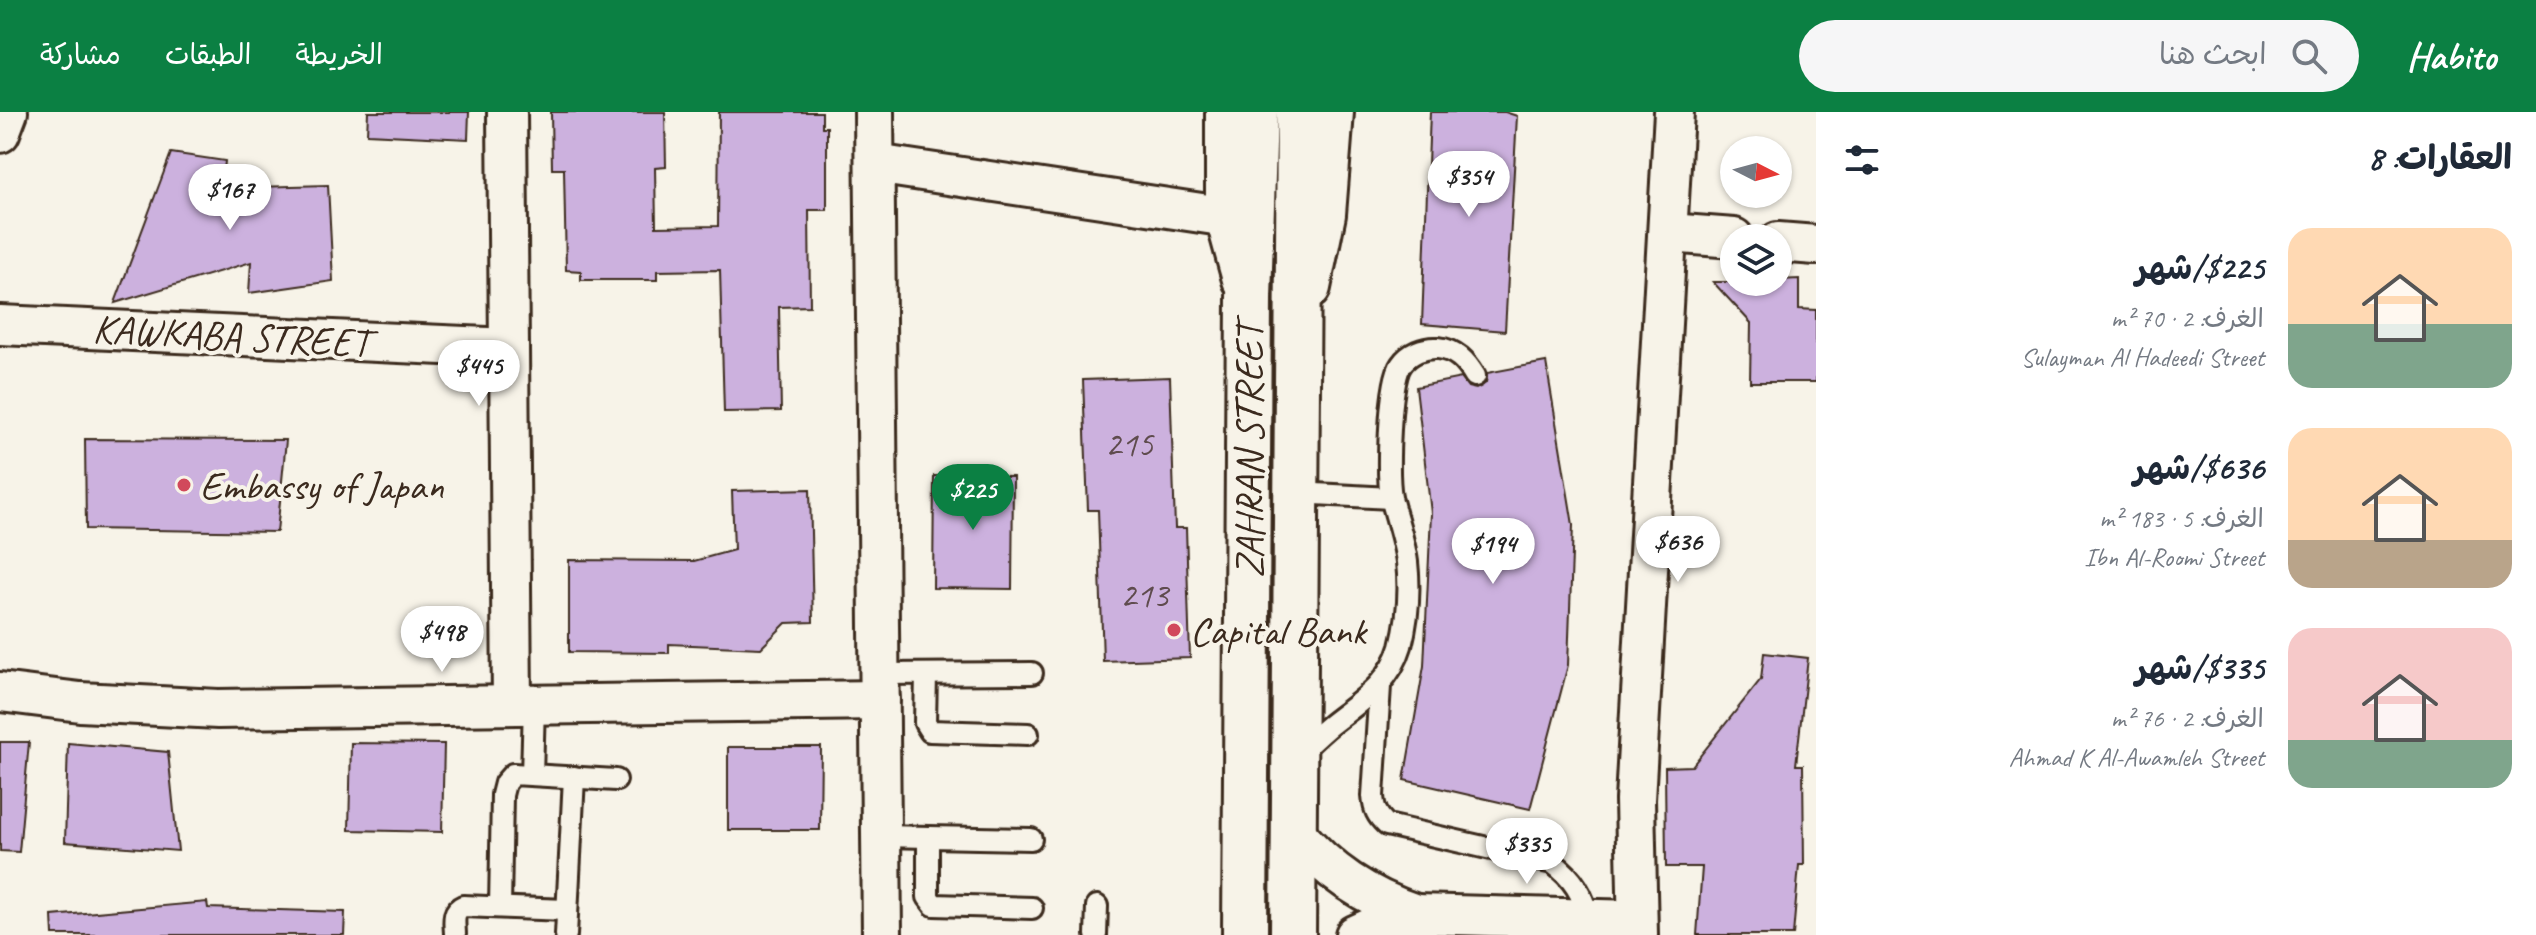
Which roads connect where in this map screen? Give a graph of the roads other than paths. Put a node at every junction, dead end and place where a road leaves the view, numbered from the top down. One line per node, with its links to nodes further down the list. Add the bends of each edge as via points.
1 (8, 112): 9 (street)
2 (507, 112): 19 (street)
3 (874, 112): 10 (street)
4 (1228, 112): 11 (main road)
5 (1255, 112): 16 (main road, ZAHRAN STREET)
6 (1299, 112): 18 (main road, ZAHRAN STREET)
7 (1331, 112): 18 (main road, via 1323,214)
8 (1674, 112): 12 (street)
9 (0, 133)
10 (875, 164): 11 (street); 26 (street)
11 (1228, 217): 16 (main road)
12 (1669, 233): 13 (street); 44 (street, via 1635,800)
13 (1720, 237)
14 (1792, 243): 15 (street)
15 (1816, 245)
16 (1249, 298): 49 (main road, ZAHRAN STREET)
17 (0, 325): 19 (street, KAWKABA STREET)
18 (1297, 332): 21 (main road, ZAHRAN STREET)
19 (509, 348): 28 (street)
20 (1475, 376): 22 (lane, via 1468,364 1446,349 1420,350 1402,363 1396,374 1390,442)
21 (1296, 493): 22 (lane); 30 (main road, ZAHRAN STREET)
22 (1391, 498): 25 (lane, via 1409,590 1400,648)
23 (1032, 673): 24 (lane)
24 (926, 674): 26 (lane); 29 (lane, via 925,723 930,731)
25 (1380, 686): 30 (lane); 43 (lane, via 1373,796 1379,817 1387,825 1553,863 1573,881)
26 (879, 687): 28 (street); 35 (street)
27 (0, 692): 28 (street, via 218,709)
28 (523, 704): 31 (lane)
29 (1028, 734)
30 (1295, 756): 34 (main road, ZAHRAN STREET)
31 (532, 775): 32 (lane); 39 (lane, via 513,774 505,783)
32 (574, 777): 33 (lane); 41 (lane)
33 (616, 780)
34 (1294, 831): 42 (street, via 1348,883); 50 (main road, ZAHRAN STREET)
35 (881, 836): 36 (lane); 47 (street)
36 (928, 837): 37 (lane); 40 (lane, via 928,897 934,905)
37 (1031, 839)
38 (1097, 906): 48 (lane)
39 (500, 907): 41 (lane); 45 (lane, via 458,908)
40 (1032, 908)
41 (567, 910): 46 (lane)
42 (1416, 914): 43 (street); 51 (street)
43 (1588, 918): 44 (street)
44 (1638, 927)
45 (455, 935)
46 (566, 935)
47 (882, 935)
48 (1096, 935)
49 (1245, 935)
50 (1293, 935)
51 (1355, 935)

